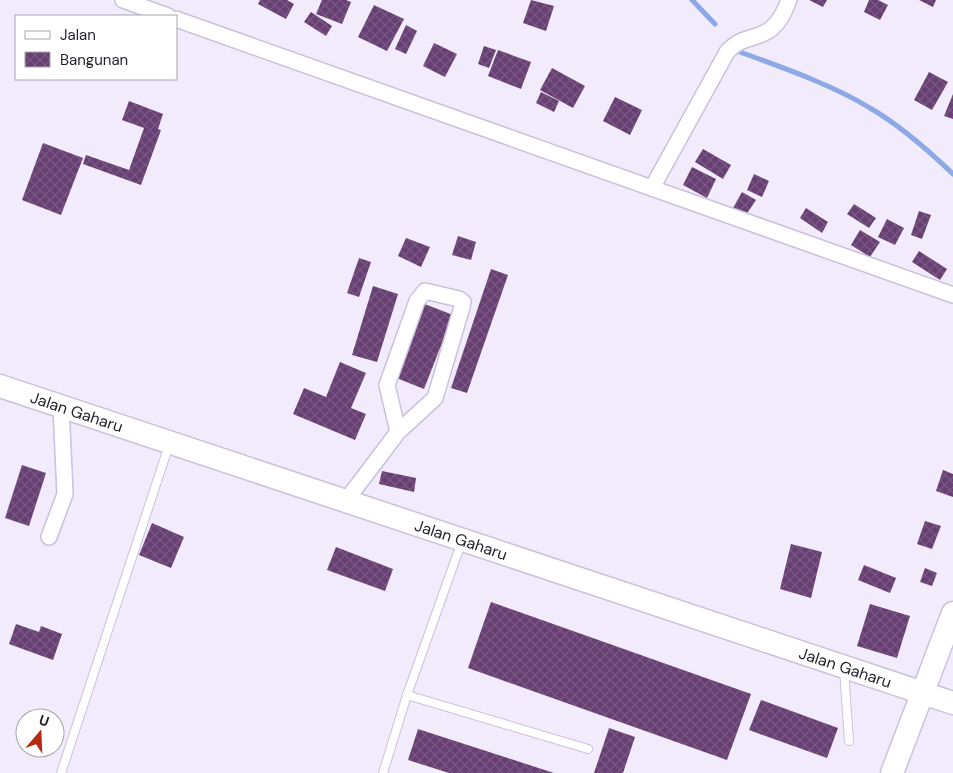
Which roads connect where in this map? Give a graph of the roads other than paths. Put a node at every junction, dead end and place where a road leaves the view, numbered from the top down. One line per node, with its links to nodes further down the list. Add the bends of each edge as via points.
1 (123, 0): 3 (street)
2 (789, 0): 5 (street, via 779,21 771,29 736,42 727,52)
3 (165, 15)
4 (178, 20): 5 (street)
5 (652, 188): 6 (street)
6 (953, 295)
7 (0, 386): 8 (street, Jalan Gaharu)
8 (61, 406): 10 (street, Jalan Gaharu); 12 (street, via 64,494)
9 (398, 432): 9 (street, via 435,398 439,390 462,307 463,302 459,299 425,291 417,301 387,385); 11 (street)
10 (170, 443): 11 (street, Jalan Gaharu); 21 (lane)
11 (345, 502): 13 (street, Jalan Gaharu)
12 (49, 537)
13 (462, 541): 15 (street, Jalan Gaharu); 17 (lane)
14 (953, 613): 16 (street)
15 (844, 668): 16 (street, Jalan Gaharu); 19 (lane)
16 (922, 693): 18 (street, Jalan Gaharu); 23 (street)
17 (407, 695): 20 (lane); 22 (lane)
18 (953, 703)
19 (849, 741)
20 (588, 749)
21 (61, 773)
22 (382, 773)
23 (892, 773)

